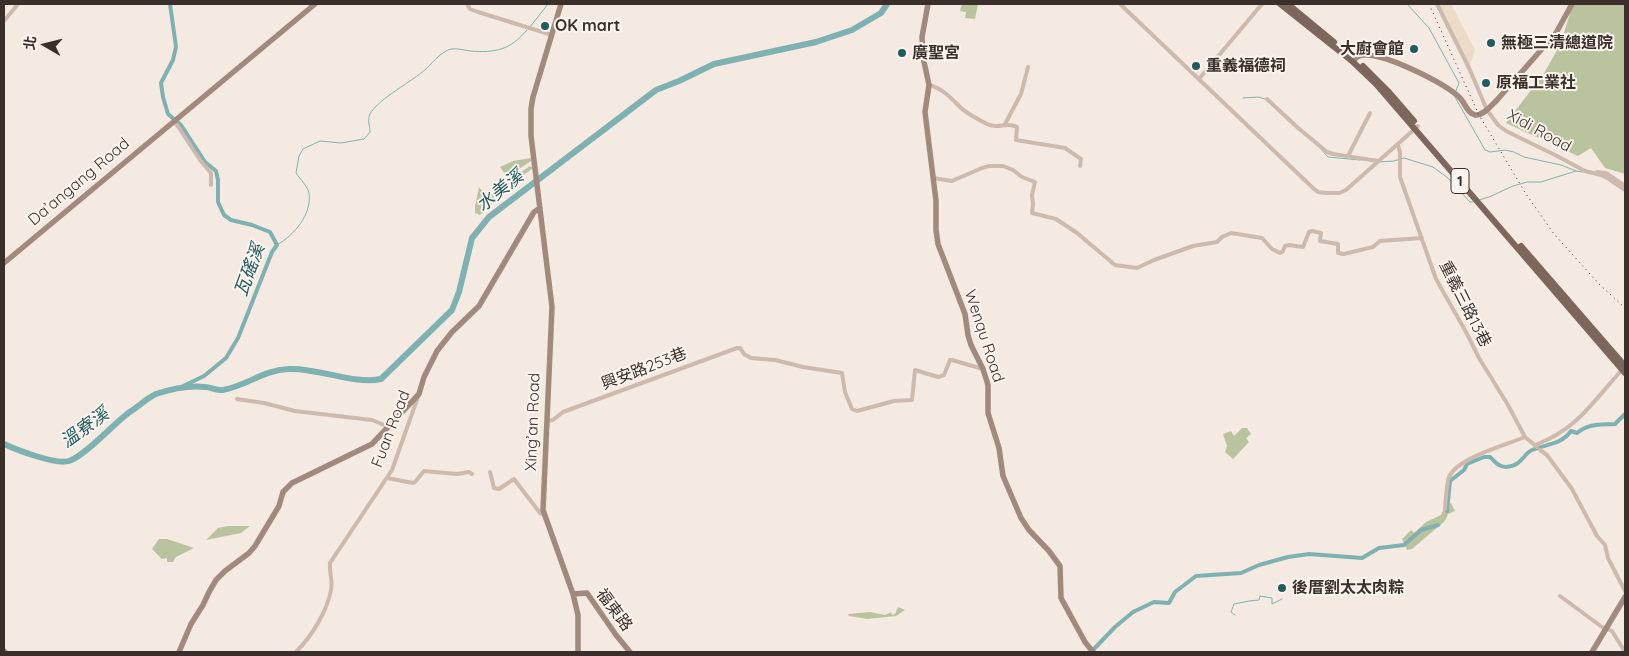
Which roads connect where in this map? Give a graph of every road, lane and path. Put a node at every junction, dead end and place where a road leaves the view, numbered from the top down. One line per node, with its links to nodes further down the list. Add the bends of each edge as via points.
1 (18, 4): 12 (street)
2 (314, 4): 21 (street, Da’angang Road)
3 (467, 4): 13 (street, via 478,12)
4 (561, 4): 13 (street)
5 (928, 4): 17 (street, Wenqu Road, via 922,37)
6 (1120, 4): 16 (street)
7 (1262, 4): 16 (street)
8 (1280, 4): 14 (main road, 1)
9 (1288, 4): 14 (main road, 1)
10 (1437, 4): 19 (street, Xidi Road)
11 (1572, 4): 19 (street, via 1556,33)
12 (4, 21)
13 (552, 35): 33 (street, Xing’an Road, via 530,109)
14 (1354, 61): 19 (street, via 1364,55 1383,58 1431,78 1450,90 1470,113 1475,115); 23 (main road, 1)
15 (1028, 67): 22 (street, via 1021,94)
16 (1199, 79): 26 (street, via 1318,192 1346,190)
17 (929, 85): 22 (street, via 990,125); 29 (street, Wenqu Road, via 925,112)
18 (1267, 99): 25 (street, via 1327,152)
19 (1487, 110): 28 (street, Xidi Road, via 1506,131)
20 (1370, 113): 25 (street)
21 (175, 120): 30 (street, via 211,173); 35 (street, Da’angang Road)
22 (1005, 124): 27 (street, via 1017,127 1016,140 1069,150 1081,159)
23 (1417, 127): 24 (street); 37 (main road, 1)
24 (1398, 145): 26 (street); 34 (street, 重義三路13巷, via 1400,177)
25 (1348, 156): 26 (street)
26 (1378, 161)
27 (1080, 166)
28 (1584, 171): 31 (street, Xidi Road, via 1606,174); 32 (street, Xidi Road, via 1601,175)
29 (933, 178): 34 (street, via 952,181 989,166 1013,170 1035,182 1032,213 1056,219 1115,265 1137,268 1193,246 1217,242 1228,233 1262,238 1272,249 1280,252 1289,245 1303,247 1312,231 1321,233 1320,241 1338,244 1338,253 1344,254 1372,247 1380,241); 36 (street, Wenqu Road, via 938,244)
30 (211, 185)
31 (1625, 186)
32 (1625, 190)
33 (540, 211): 38 (street, Fuan Road, via 534,212 479,306 437,351); 40 (street, Xing’an Road, via 552,307)
34 (1422, 238): 42 (street, 重義三路13巷, via 1436,279)
35 (4, 263)
36 (982, 369): 40 (street, 興安路253巷, via 950,360 942,377 916,370 912,400 894,401 857,411 852,408 845,392 842,373 748,357 737,348 563,412); 58 (street, Wenqu Road, via 988,384 988,413 999,448 1003,476 1021,518 1060,566 1061,598)
37 (1624, 369): 43 (street, via 1575,423)
38 (419, 394): 41 (street); 46 (street, Fuan Road)
39 (237, 399): 41 (street, via 295,411 372,420)
40 (547, 421): 48 (street, Xing’an Road)
41 (389, 427): 54 (street, via 368,447 286,487 280,506 255,546 216,580 208,592)
42 (1524, 437): 43 (street); 47 (street, via 1468,458 1449,476)
43 (1537, 447): 49 (street, via 1547,455 1572,490 1605,545)
44 (490, 472): 48 (street, via 494,488 499,489 514,479)
45 (472, 474): 46 (street, via 424,471 412,483)
46 (387, 478): 55 (street, Fuan Road, via 330,562 332,590 308,641)
47 (1445, 509)
48 (544, 515): 50 (street, Xing’an Road)
49 (1625, 591)
50 (573, 594): 56 (street, Xing’an Road, via 578,615); 57 (street, 福東路, via 587,593)
51 (1560, 596): 53 (street)
52 (1625, 597): 53 (street)
53 (1608, 628): 59 (street); 60 (street)
54 (179, 652)
55 (296, 652)
56 (578, 652)
57 (630, 652)
58 (1093, 652)
59 (1592, 652)
60 (1625, 652)

